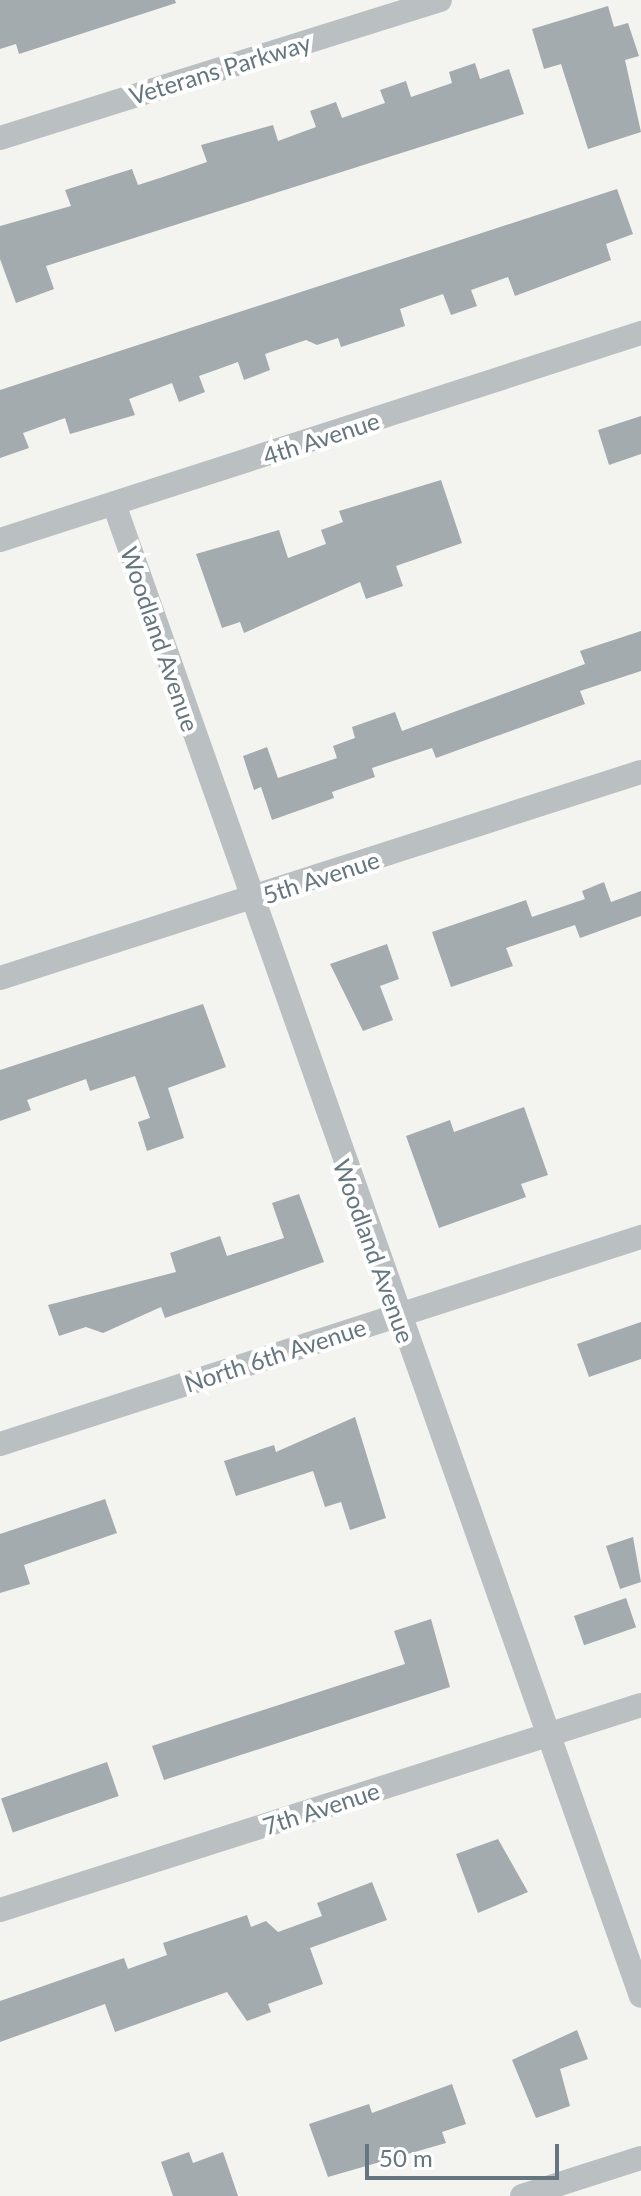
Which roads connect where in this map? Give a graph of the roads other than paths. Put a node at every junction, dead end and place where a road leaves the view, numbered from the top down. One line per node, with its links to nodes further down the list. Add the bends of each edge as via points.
1 (440, 0): 2 (street, Veterans Parkway)
2 (0, 138)
3 (641, 333): 4 (street, 4th Avenue)
4 (114, 504): 5 (street, 4th Avenue); 7 (street, Woodland Avenue)
5 (0, 540)
6 (641, 772): 7 (street, 5th Avenue)
7 (250, 900): 8 (street, 5th Avenue); 10 (street, Woodland Avenue)
8 (0, 978)
9 (641, 1237): 10 (street, North 6th Avenue)
10 (397, 1316): 11 (street, North 6th Avenue); 13 (street, Woodland Avenue)
11 (0, 1444)
12 (641, 1705): 13 (street, 7th Avenue)
13 (548, 1735): 14 (street, 7th Avenue); 15 (street, Woodland Avenue)
14 (0, 1910)
15 (641, 1996)
16 (641, 2158): 17 (street)
17 (522, 2196)

